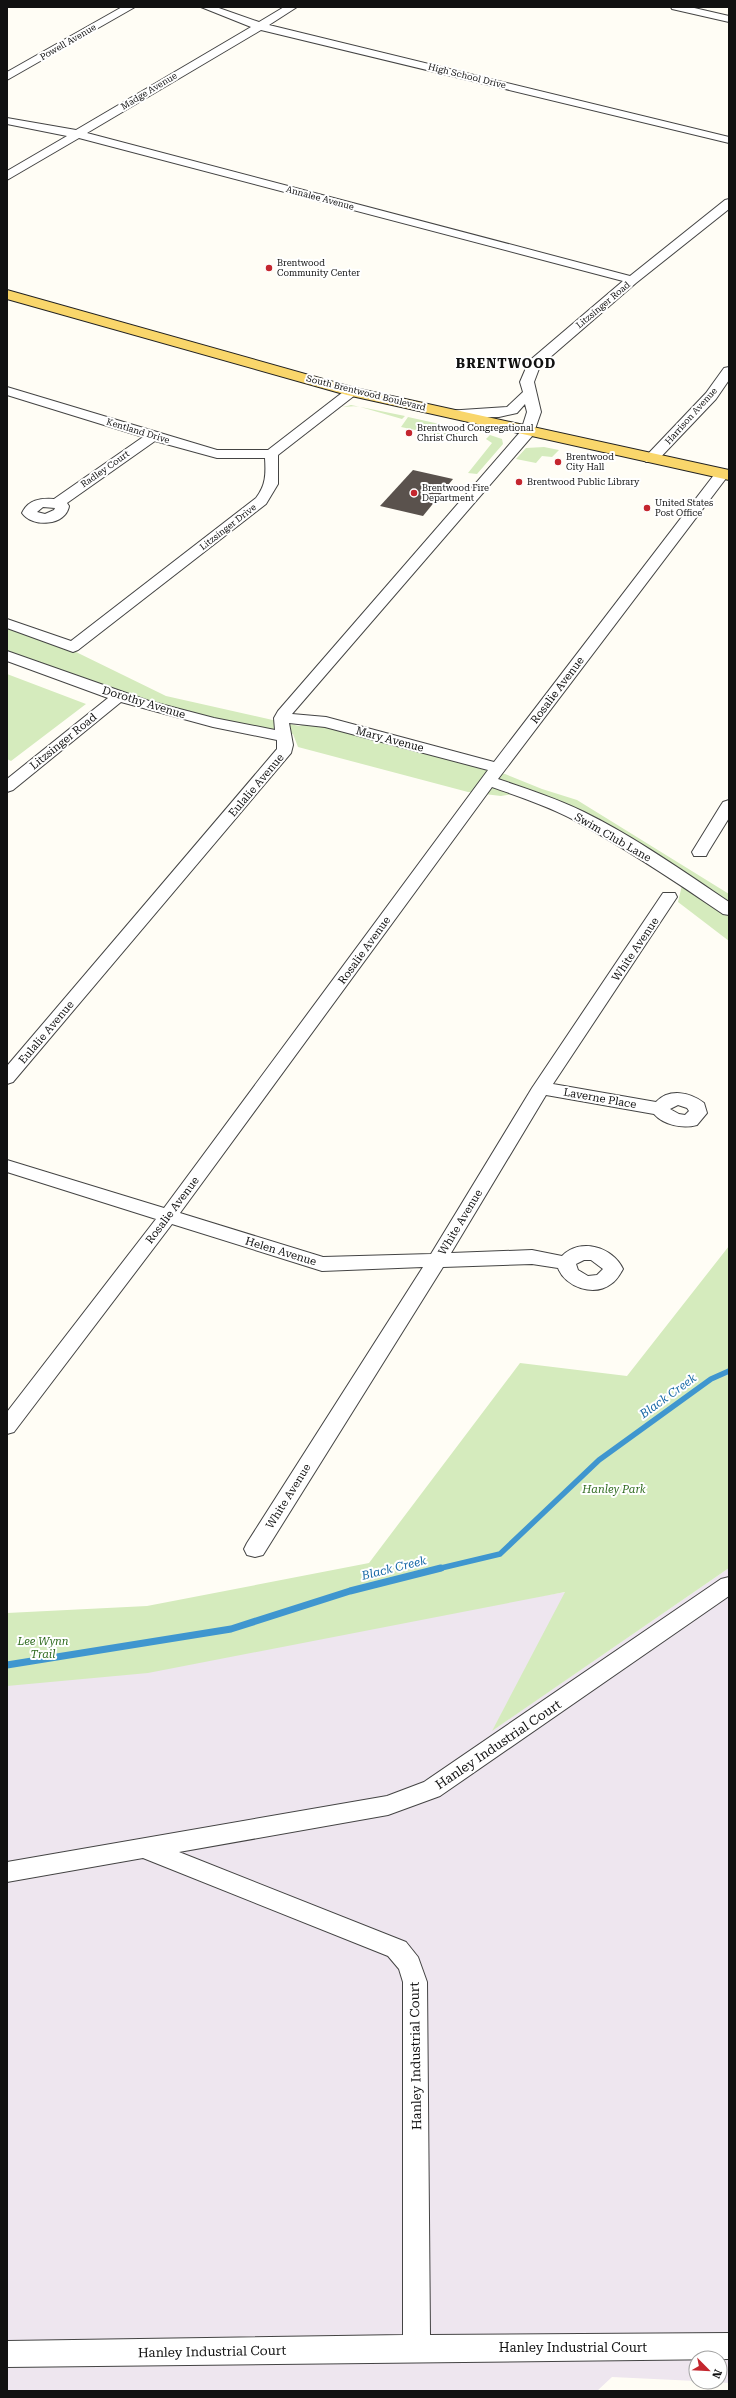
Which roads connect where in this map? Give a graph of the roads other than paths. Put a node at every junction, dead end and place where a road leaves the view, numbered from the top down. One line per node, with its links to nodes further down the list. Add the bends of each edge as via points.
1 (130, 7): 7 (street, Powell Avenue)
2 (206, 7): 6 (street, High School Drive)
3 (292, 7): 6 (street, Madge Avenue)
4 (676, 7): 5 (street)
5 (729, 19)
6 (259, 26): 9 (street, Madge Avenue); 10 (street, High School Drive)
7 (7, 77)
8 (7, 121): 9 (street, Annalee Avenue)
9 (77, 134): 11 (street, Madge Avenue); 13 (street, Annalee Avenue)
10 (729, 140)
11 (7, 176)
12 (729, 203): 13 (street, Litzsinger Road)
13 (632, 280): 18 (street, Litzsinger Road, via 534,364 527,382)
14 (7, 294): 17 (main road, South Brentwood Boulevard)
15 (729, 371): 25 (street, Harrison Avenue, via 717,397)
16 (7, 392): 19 (street, Kentland Drive)
17 (352, 392): 21 (main road, South Brentwood Boulevard); 24 (street)
18 (528, 394): 21 (street, via 512,410 499,413); 22 (street, Litzsinger Road, via 534,412)
19 (23, 396): 20 (street); 23 (street, Kentland Drive)
20 (7, 406)
21 (451, 414): 22 (main road, South Brentwood Boulevard)
22 (528, 432): 25 (main road, South Brentwood Boulevard); 31 (street)
23 (153, 436): 24 (street, Kentland Drive, via 217,454); 27 (street, Radley Court)
24 (271, 454): 28 (street, Litzsinger Drive, via 273,482 261,501 73,647)
25 (651, 459): 26 (main road, South Brentwood Boulevard)
26 (725, 474): 33 (street, Rosalie Avenue)
27 (57, 503)
28 (7, 623)
29 (7, 656): 30 (street, Dorothy Avenue)
30 (119, 696): 32 (street, Dorothy Avenue, via 243,730); 34 (street, Litzsinger Road)
31 (282, 718): 32 (street, Eulalie Avenue, via 280,726); 33 (street, Mary Avenue, via 326,722)
32 (284, 736): 39 (street, Eulalie Avenue, via 285,750)
33 (493, 774): 38 (street, Swim Club Lane, via 579,816 676,874); 43 (street, Rosalie Avenue)
34 (7, 787)
35 (729, 805): 36 (street)
36 (700, 852)
37 (669, 897): 40 (street, White Avenue)
38 (729, 910)
39 (7, 1078)
40 (541, 1088): 41 (street, Laverne Place); 44 (street, White Avenue)
41 (660, 1109)
42 (7, 1166): 43 (street, Helen Avenue)
43 (168, 1216): 44 (street, Helen Avenue, via 322,1264); 46 (street, Rosalie Avenue)
44 (436, 1262): 45 (street, Helen Avenue, via 532,1257); 47 (street, White Avenue)
45 (566, 1263)
46 (7, 1426)
47 (255, 1549)
48 (729, 1585): 49 (street, Hanley Industrial Court, via 432,1789 388,1806)
49 (142, 1847): 50 (street, Hanley Industrial Court); 52 (street, Hanley Industrial Court, via 397,1949 411,1967 415,1982)
50 (7, 1872)
51 (729, 2346): 52 (street, Hanley Industrial Court)
52 (417, 2348): 53 (street, Hanley Industrial Court)
53 (7, 2354)

